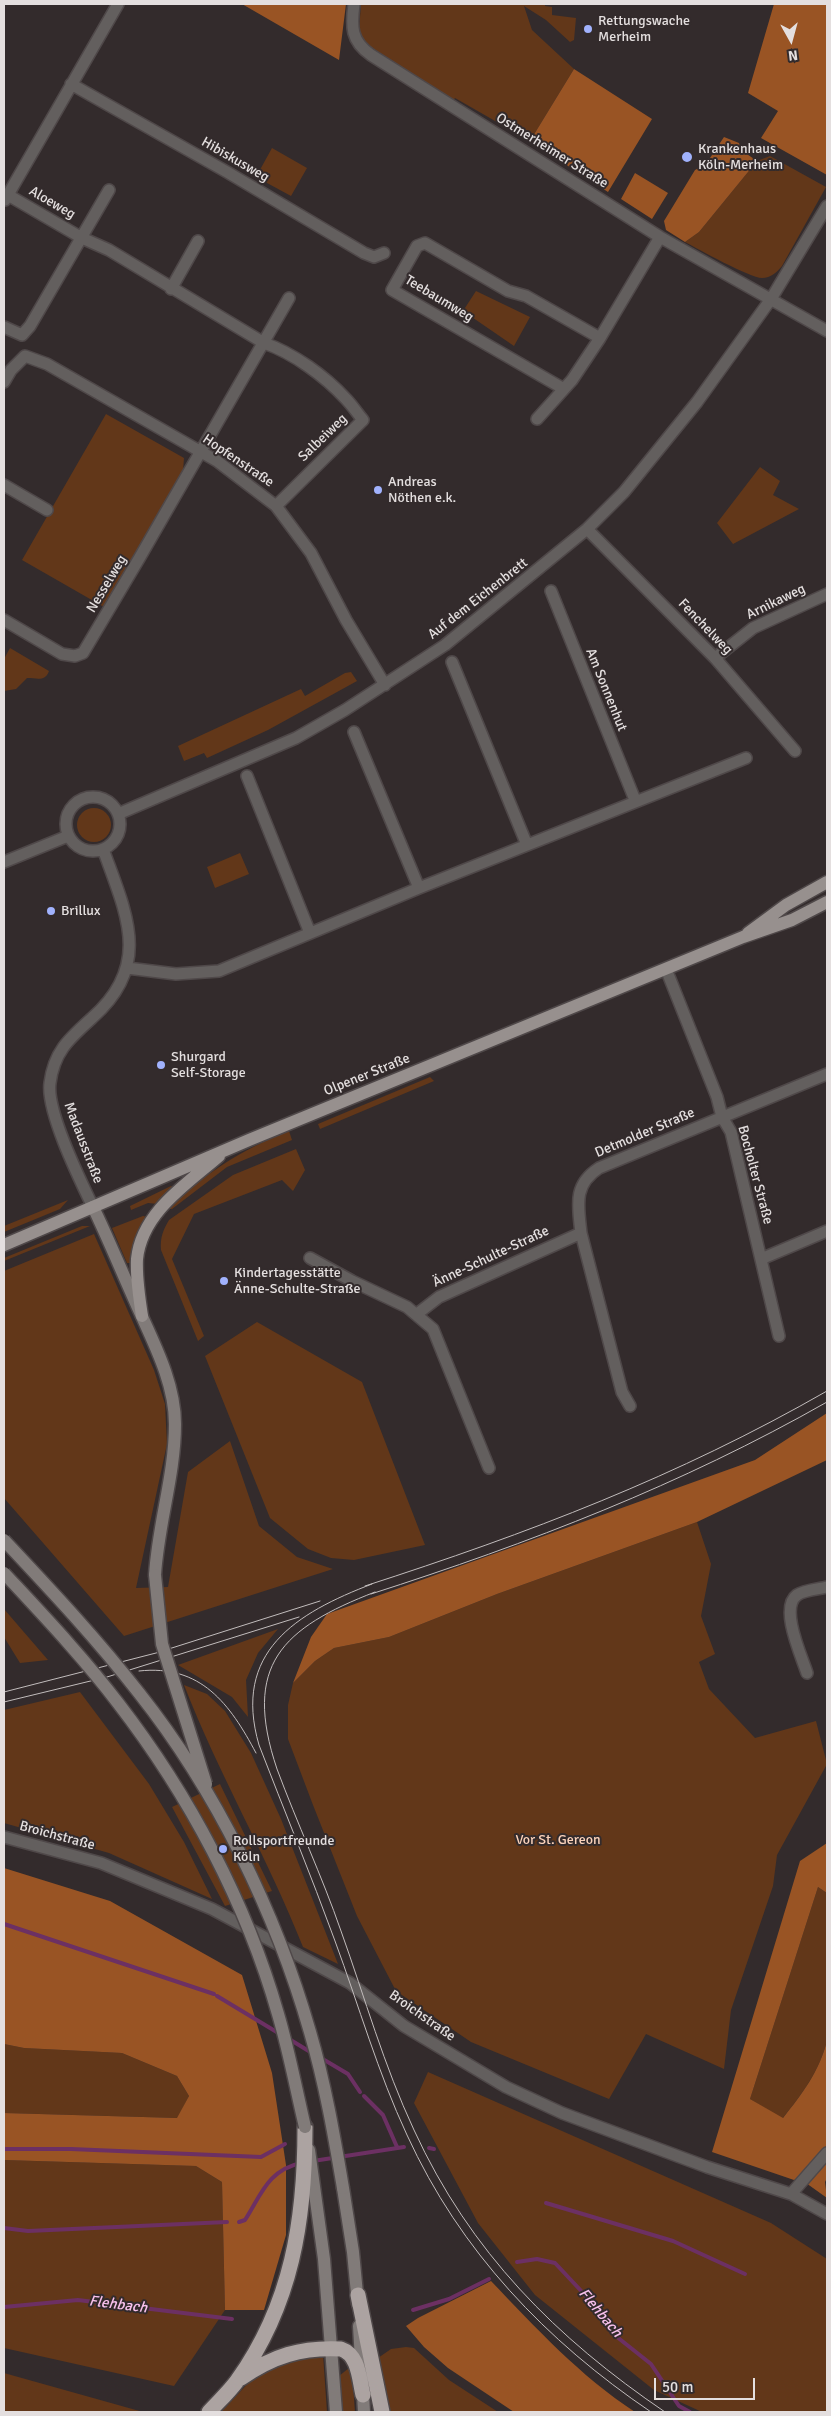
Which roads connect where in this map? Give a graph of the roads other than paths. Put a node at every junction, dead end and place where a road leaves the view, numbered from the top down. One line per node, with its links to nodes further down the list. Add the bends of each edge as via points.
1 (118, 4): 3 (street)
2 (354, 4): 7 (street, Ostmerheimer Straße, via 352,32 363,49)
3 (71, 84): 5 (street, Aloeweg); 10 (street, Hibiskusweg, via 364,253 374,257)
4 (109, 190): 8 (street)
5 (6, 198): 8 (street, Aloeweg)
6 (827, 206): 13 (street)
7 (660, 237): 13 (street, Ostmerheimer Straße); 17 (street)
8 (82, 238): 11 (street, Salbeiweg, via 109,250); 16 (street)
9 (198, 241): 11 (street)
10 (384, 253)
11 (170, 289): 18 (street, Salbeiweg)
12 (290, 298): 18 (street)
13 (771, 299): 15 (street, Ostmerheimer Straße); 27 (street, Auf dem Eichenbrett, via 691,410 624,492)
14 (4, 327): 16 (street)
15 (827, 331)
16 (22, 335): 19 (street)
17 (600, 338): 21 (street); 21 (street, Teebaumweg, via 526,296 508,292 425,243 417,246 392,290)
18 (264, 343): 23 (street); 25 (street, Salbeiweg, via 279,348 316,372 348,400 364,420)
19 (25, 356): 20 (street); 23 (street, Hopfenstraße, via 47,364)
20 (4, 382)
21 (564, 389): 22 (street)
22 (537, 419)
23 (199, 451): 25 (street, Hopfenstraße); 30 (street, Nesselweg, via 145,549 82,652 75,656 62,654)
24 (4, 485): 26 (street)
25 (276, 506): 33 (street, Hopfenstraße, via 311,553)
26 (47, 510)
27 (587, 529): 31 (street, Fenchelweg); 33 (street, Auf dem Eichenbrett, via 445,645)
28 (551, 591): 38 (street, Am Sonnenhut)
29 (827, 594): 31 (street, Arnikaweg, via 752,628)
30 (4, 620)
31 (715, 658): 35 (street, Fenchelweg)
32 (452, 662): 41 (street)
33 (385, 685): 39 (street, Auf dem Eichenbrett, via 296,738)
34 (354, 732): 45 (street)
35 (795, 751)
36 (746, 758): 38 (street)
37 (246, 776): 47 (street)
38 (635, 800): 41 (street)
39 (118, 814): 40 (street, via 103,800 82,800 75,804 66,819); 42 (street, via 118,835)
40 (68, 836): 42 (street, via 87,851); 43 (street)
41 (527, 845): 45 (street)
42 (103, 849): 49 (street, Madausstraße, via 129,924)
43 (4, 862)
44 (824, 883): 46 (main road, via 812,892 818,903); 48 (main road, Olpener Straße, via 786,905)
45 (419, 888): 47 (street)
46 (827, 902): 48 (main road, Olpener Straße, via 792,920)
47 (310, 933): 49 (street, via 208,973 176,974)
48 (743, 937): 50 (main road, Olpener Straße)
49 (127, 968): 54 (street, Madausstraße, via 122,983 109,1002 74,1032 61,1049 50,1084 54,1112)
50 (666, 969): 52 (street, Bocholter Straße); 53 (main road, Olpener Straße)
51 (827, 1074): 52 (street, Detmolder Straße)
52 (722, 1117): 56 (street, Detmolder Straße, via 588,1175 580,1189); 59 (street, Bocholter Straße, via 730,1132)
53 (227, 1149): 54 (main road, Olpener Straße); 61 (main road, via 162,1206 148,1227 138,1256)
54 (93, 1207): 57 (main road, Olpener Straße); 61 (main road)
55 (827, 1231): 59 (street)
56 (581, 1233): 60 (street, Änne-Schulte-Straße, via 439,1297); 63 (street, Detmolder Straße, via 622,1392)
57 (4, 1245)
58 (310, 1258): 60 (street)
59 (761, 1259): 62 (street, Bocholter Straße)
60 (417, 1314): 64 (street, via 433,1329)
61 (142, 1316): 69 (main road, bridge, via 168,1380 175,1421 173,1458 155,1575 158,1620 168,1667)
62 (779, 1336)
63 (630, 1406)
64 (490, 1468)
65 (4, 1540): 69 (main road, bridge, via 140,1693)
66 (4, 1573): 71 (main road, bridge, via 60,1633 119,1704 202,1830 265,1973 284,2037)
67 (827, 1587): 68 (street, via 797,1595 791,1603 790,1620)
68 (807, 1673)
69 (212, 1801): 76 (main road, bridge, via 255,1885 298,1993 319,2066)
70 (4, 1837): 74 (street, Broichstraße, via 101,1863 212,1909 350,1983 404,2026 506,2087 562,2113 707,2167)
71 (304, 2127): 73 (highway)
72 (827, 2153): 74 (street)
73 (310, 2193): 77 (main road); 78 (highway, via 286,2282 269,2326)
74 (791, 2194): 75 (street, Broichstraße)
75 (827, 2214)
76 (358, 2295): 79 (main road); 83 (highway)
77 (332, 2349): 78 (highway, via 273,2358); 79 (highway, via 341,2349 352,2355); 81 (main road)
78 (236, 2382): 80 (highway)
79 (363, 2395): 82 (main road)
80 (209, 2412)
81 (336, 2412)
82 (364, 2412)
83 (382, 2412)

